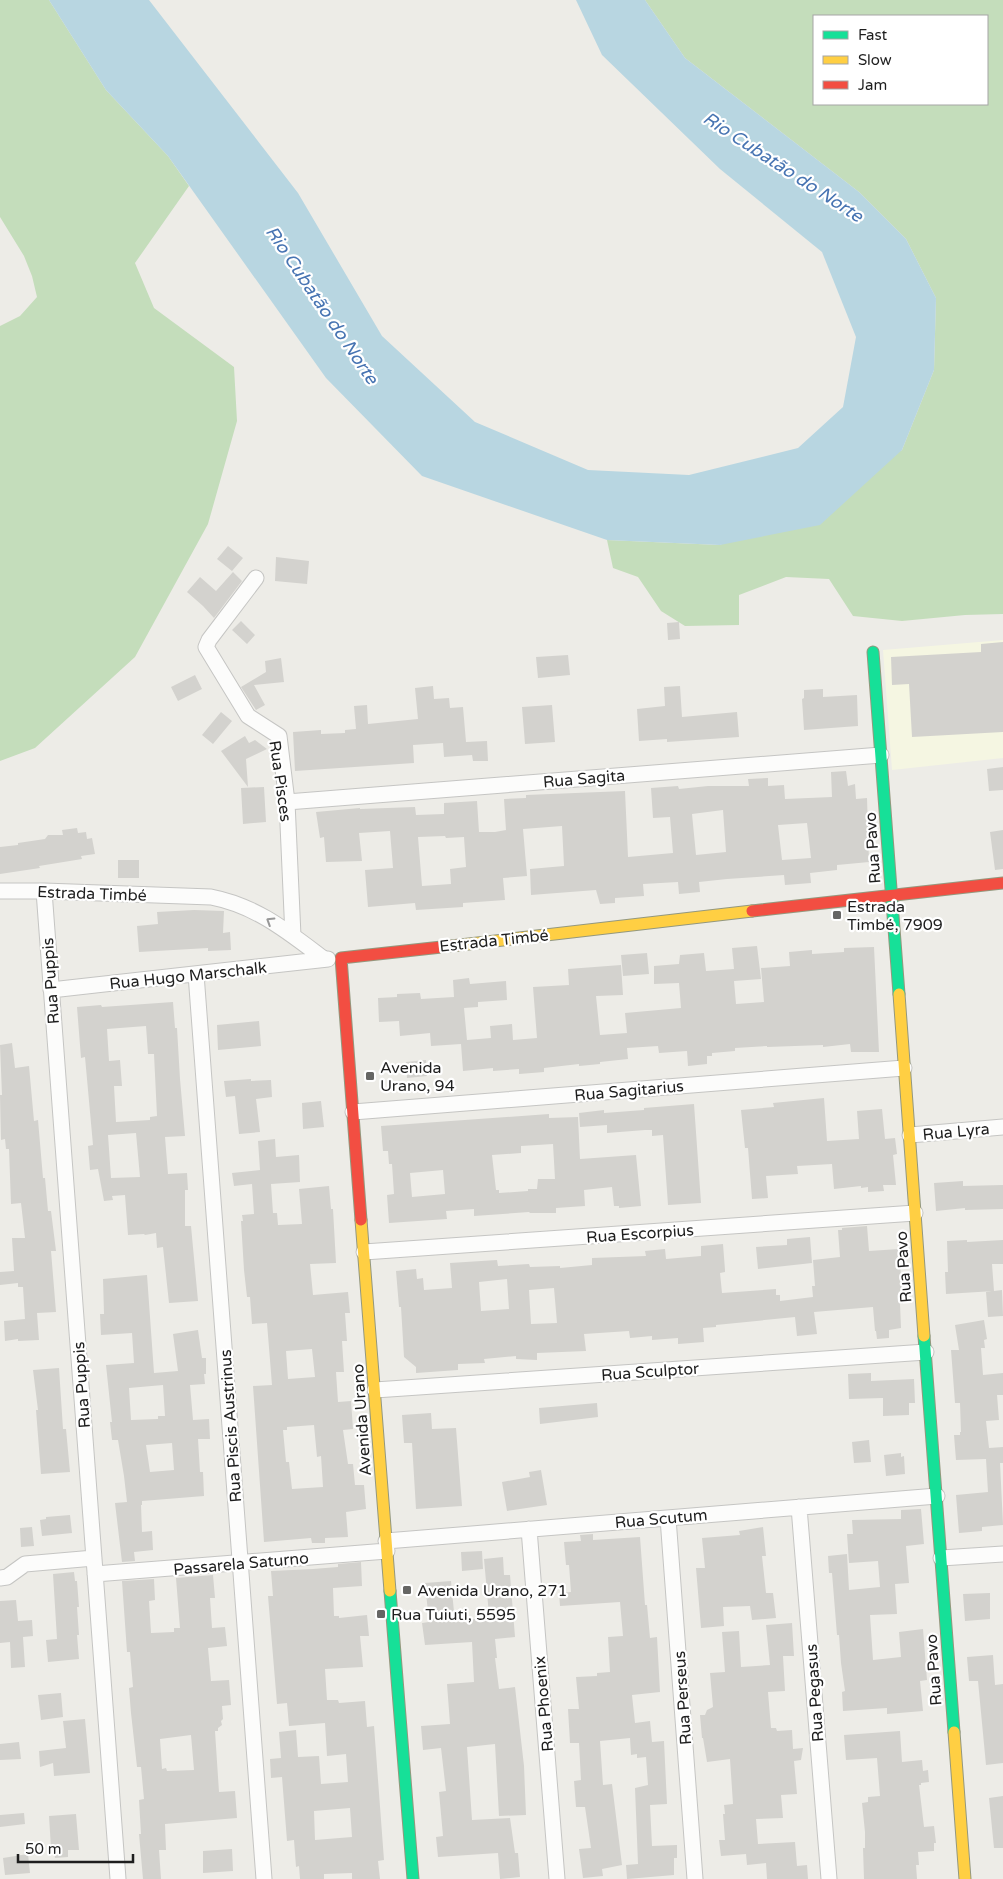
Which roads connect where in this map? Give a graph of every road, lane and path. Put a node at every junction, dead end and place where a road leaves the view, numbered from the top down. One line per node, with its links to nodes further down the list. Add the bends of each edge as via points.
1 (256, 578): 4 (street, Rua Pisces, via 206,647 248,716 279,736)
2 (873, 652): 3 (street, Rua Pavo)
3 (881, 755): 4 (street, Rua Sagita); 8 (street, Rua Pavo)
4 (287, 802): 9 (street, Rua Pisces)
5 (1003, 883): 8 (street, Estrada Timbé)
6 (44, 890): 7 (street, Estrada Timbé); 9 (street, Estrada Timbé, one-way to 6, via 264,916 231,901 211,897); 13 (street, Rua Puppis)
7 (0, 891)
8 (892, 895): 10 (street, Estrada Timbé); 14 (street, Rua Pavo)
9 (293, 936): 11 (street, Estrada Timbé)
10 (341, 958): 11 (street, Estrada Timbé); 15 (street, Avenida Urano)
11 (324, 959): 12 (street, Rua Hugo Marschalk)
12 (196, 974): 13 (street, Rua Hugo Marschalk); 30 (street, Rua Piscis Austrinus)
13 (51, 990): 28 (street, Rua Puppis)
14 (904, 1068): 15 (street, Rua Sagitarius); 17 (street, Rua Pavo)
15 (353, 1112): 19 (street, Avenida Urano)
16 (1003, 1127): 17 (street, Rua Lyra)
17 (910, 1135): 18 (street, Rua Pavo)
18 (915, 1213): 19 (street, Rua Escorpius); 20 (street, Rua Pavo)
19 (364, 1252): 21 (street, Avenida Urano)
20 (926, 1352): 21 (street, Rua Sculptor); 22 (street, Rua Pavo)
21 (375, 1390): 26 (street, Avenida Urano)
22 (937, 1496): 23 (street, Rua Scutum); 29 (street, Rua Pavo)
23 (799, 1507): 24 (street, Rua Scutum); 38 (street, Rua Pegasus)
24 (668, 1518): 25 (street, Rua Scutum); 37 (street, Rua Perseus)
25 (529, 1529): 26 (street, Rua Scutum); 36 (street, Rua Phoenix)
26 (387, 1546): 30 (street, Passarela Saturno); 35 (street, Avenida Urano)
27 (1003, 1554): 29 (street)
28 (94, 1558): 31 (street, Rua Puppis); 32 (street, via 25,1564 7,1577)
29 (941, 1558): 39 (street, Rua Pavo)
30 (240, 1563): 31 (street, Passarela Saturno); 34 (street, Rua Piscis Austrinus)
31 (95, 1574): 33 (street, Rua Puppis)
32 (0, 1578)
33 (118, 1879)
34 (264, 1879)
35 (413, 1879)
36 (557, 1879)
37 (695, 1879)
38 (829, 1879)
39 (965, 1879)

